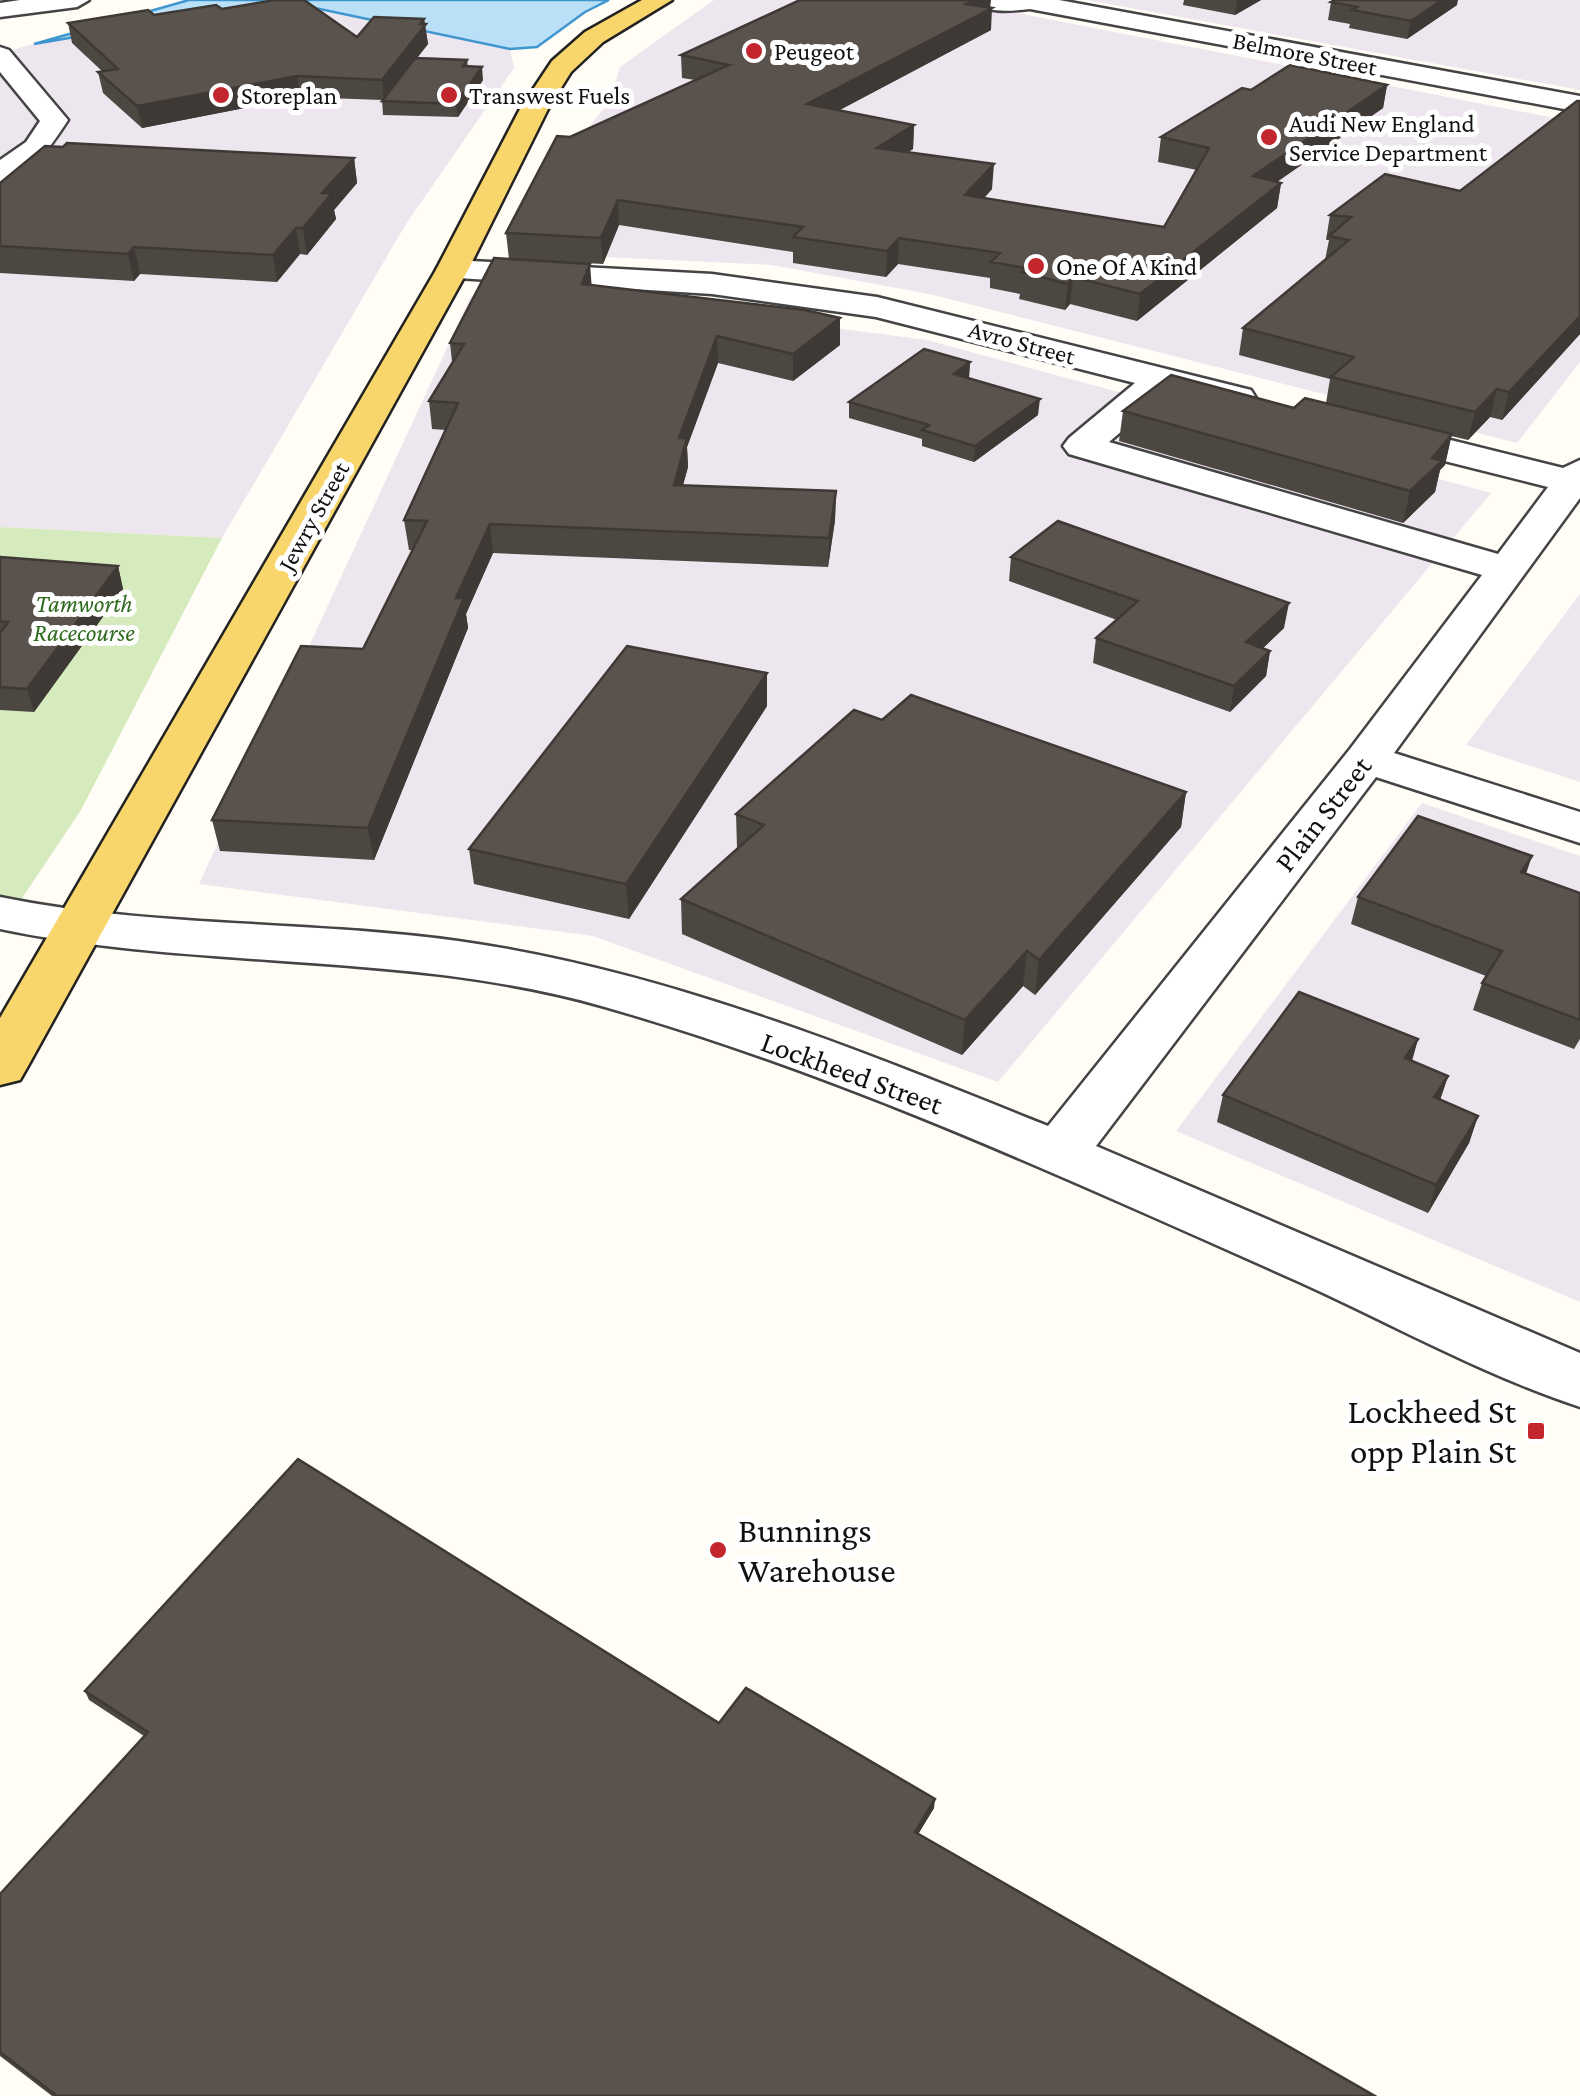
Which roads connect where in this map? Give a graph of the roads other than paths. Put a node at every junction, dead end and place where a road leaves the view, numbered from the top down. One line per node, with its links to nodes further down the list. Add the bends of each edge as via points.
1 (77, 0): 5 (street)
2 (660, 0): 9 (main road, Jewry Street, via 594,37 560,68)
3 (984, 0): 4 (street, Belmore Street)
4 (1030, 2): 7 (street, Belmore Street)
5 (0, 10)
6 (0, 56): 8 (street, via 54,120 36,148)
7 (1580, 104)
8 (0, 174)
9 (452, 270): 10 (street, Avro Street, via 792,294 968,327); 18 (main road, Jewry Street)
10 (1161, 379): 11 (street, Avro Street); 14 (street, via 1082,446)
11 (1273, 407)
12 (1348, 426): 13 (street)
13 (1577, 479): 14 (street, Plain Street)
14 (1507, 569): 15 (street, Plain Street)
15 (1366, 759): 16 (street); 20 (street, Plain Street)
16 (1580, 828)
17 (0, 913): 18 (street, Lockheed Street)
18 (80, 929): 19 (main road, Jewry Street); 20 (street, Lockheed Street, via 352,948 519,968 652,1002)
19 (0, 1066)
20 (1060, 1152): 21 (street, Lockheed Street)
21 (1580, 1382)

